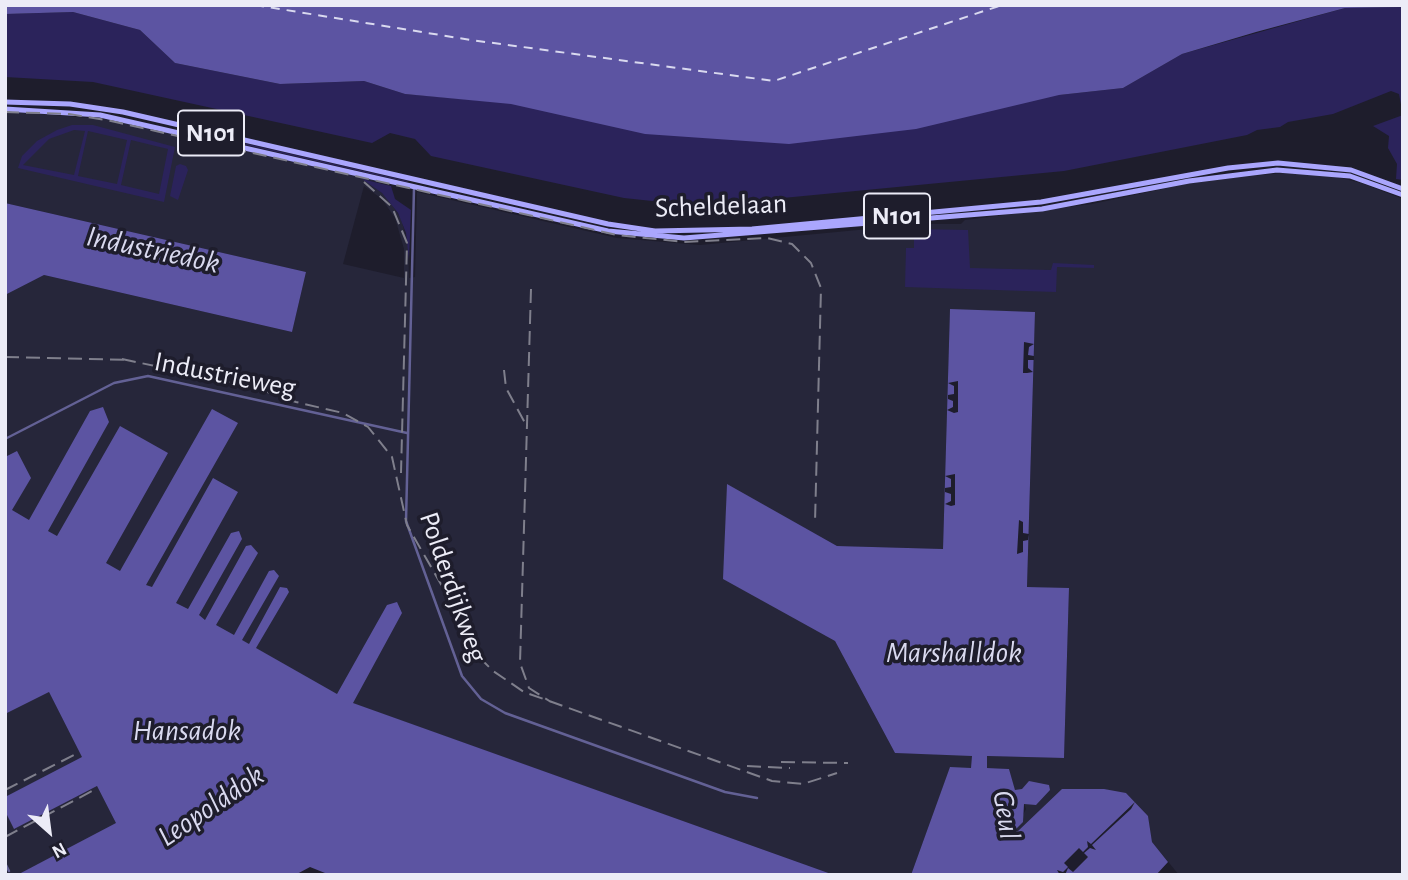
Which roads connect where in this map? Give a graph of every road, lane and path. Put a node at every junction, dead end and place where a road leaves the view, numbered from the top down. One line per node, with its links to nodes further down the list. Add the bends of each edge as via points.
1 (5, 102): 2 (main road, Scheldelaan / N101)
2 (70, 104): 4 (main road); 6 (main road, Scheldelaan / N101, via 123,112)
3 (5, 109): 4 (main road, Scheldelaan / N101)
4 (67, 111): 6 (main road, Scheldelaan / N101)
5 (1364, 176): 6 (main road, Scheldelaan / N101, via 1277,170 1188,178 1101,195 752,232 654,231); 7 (main road, Scheldelaan / N101); 8 (main road, Scheldelaan / N101)
6 (415, 184): 9 (street, Polderdijkweg)
7 (1403, 189)
8 (1403, 195)
9 (407, 433): 10 (street, Industrieweg, via 148,376 114,383); 11 (street, Polderdijkweg, via 405,521 462,676 488,705 725,792)
10 (5, 439)
11 (757, 797)
12 (5, 863): 13 (street)
13 (9, 871)

